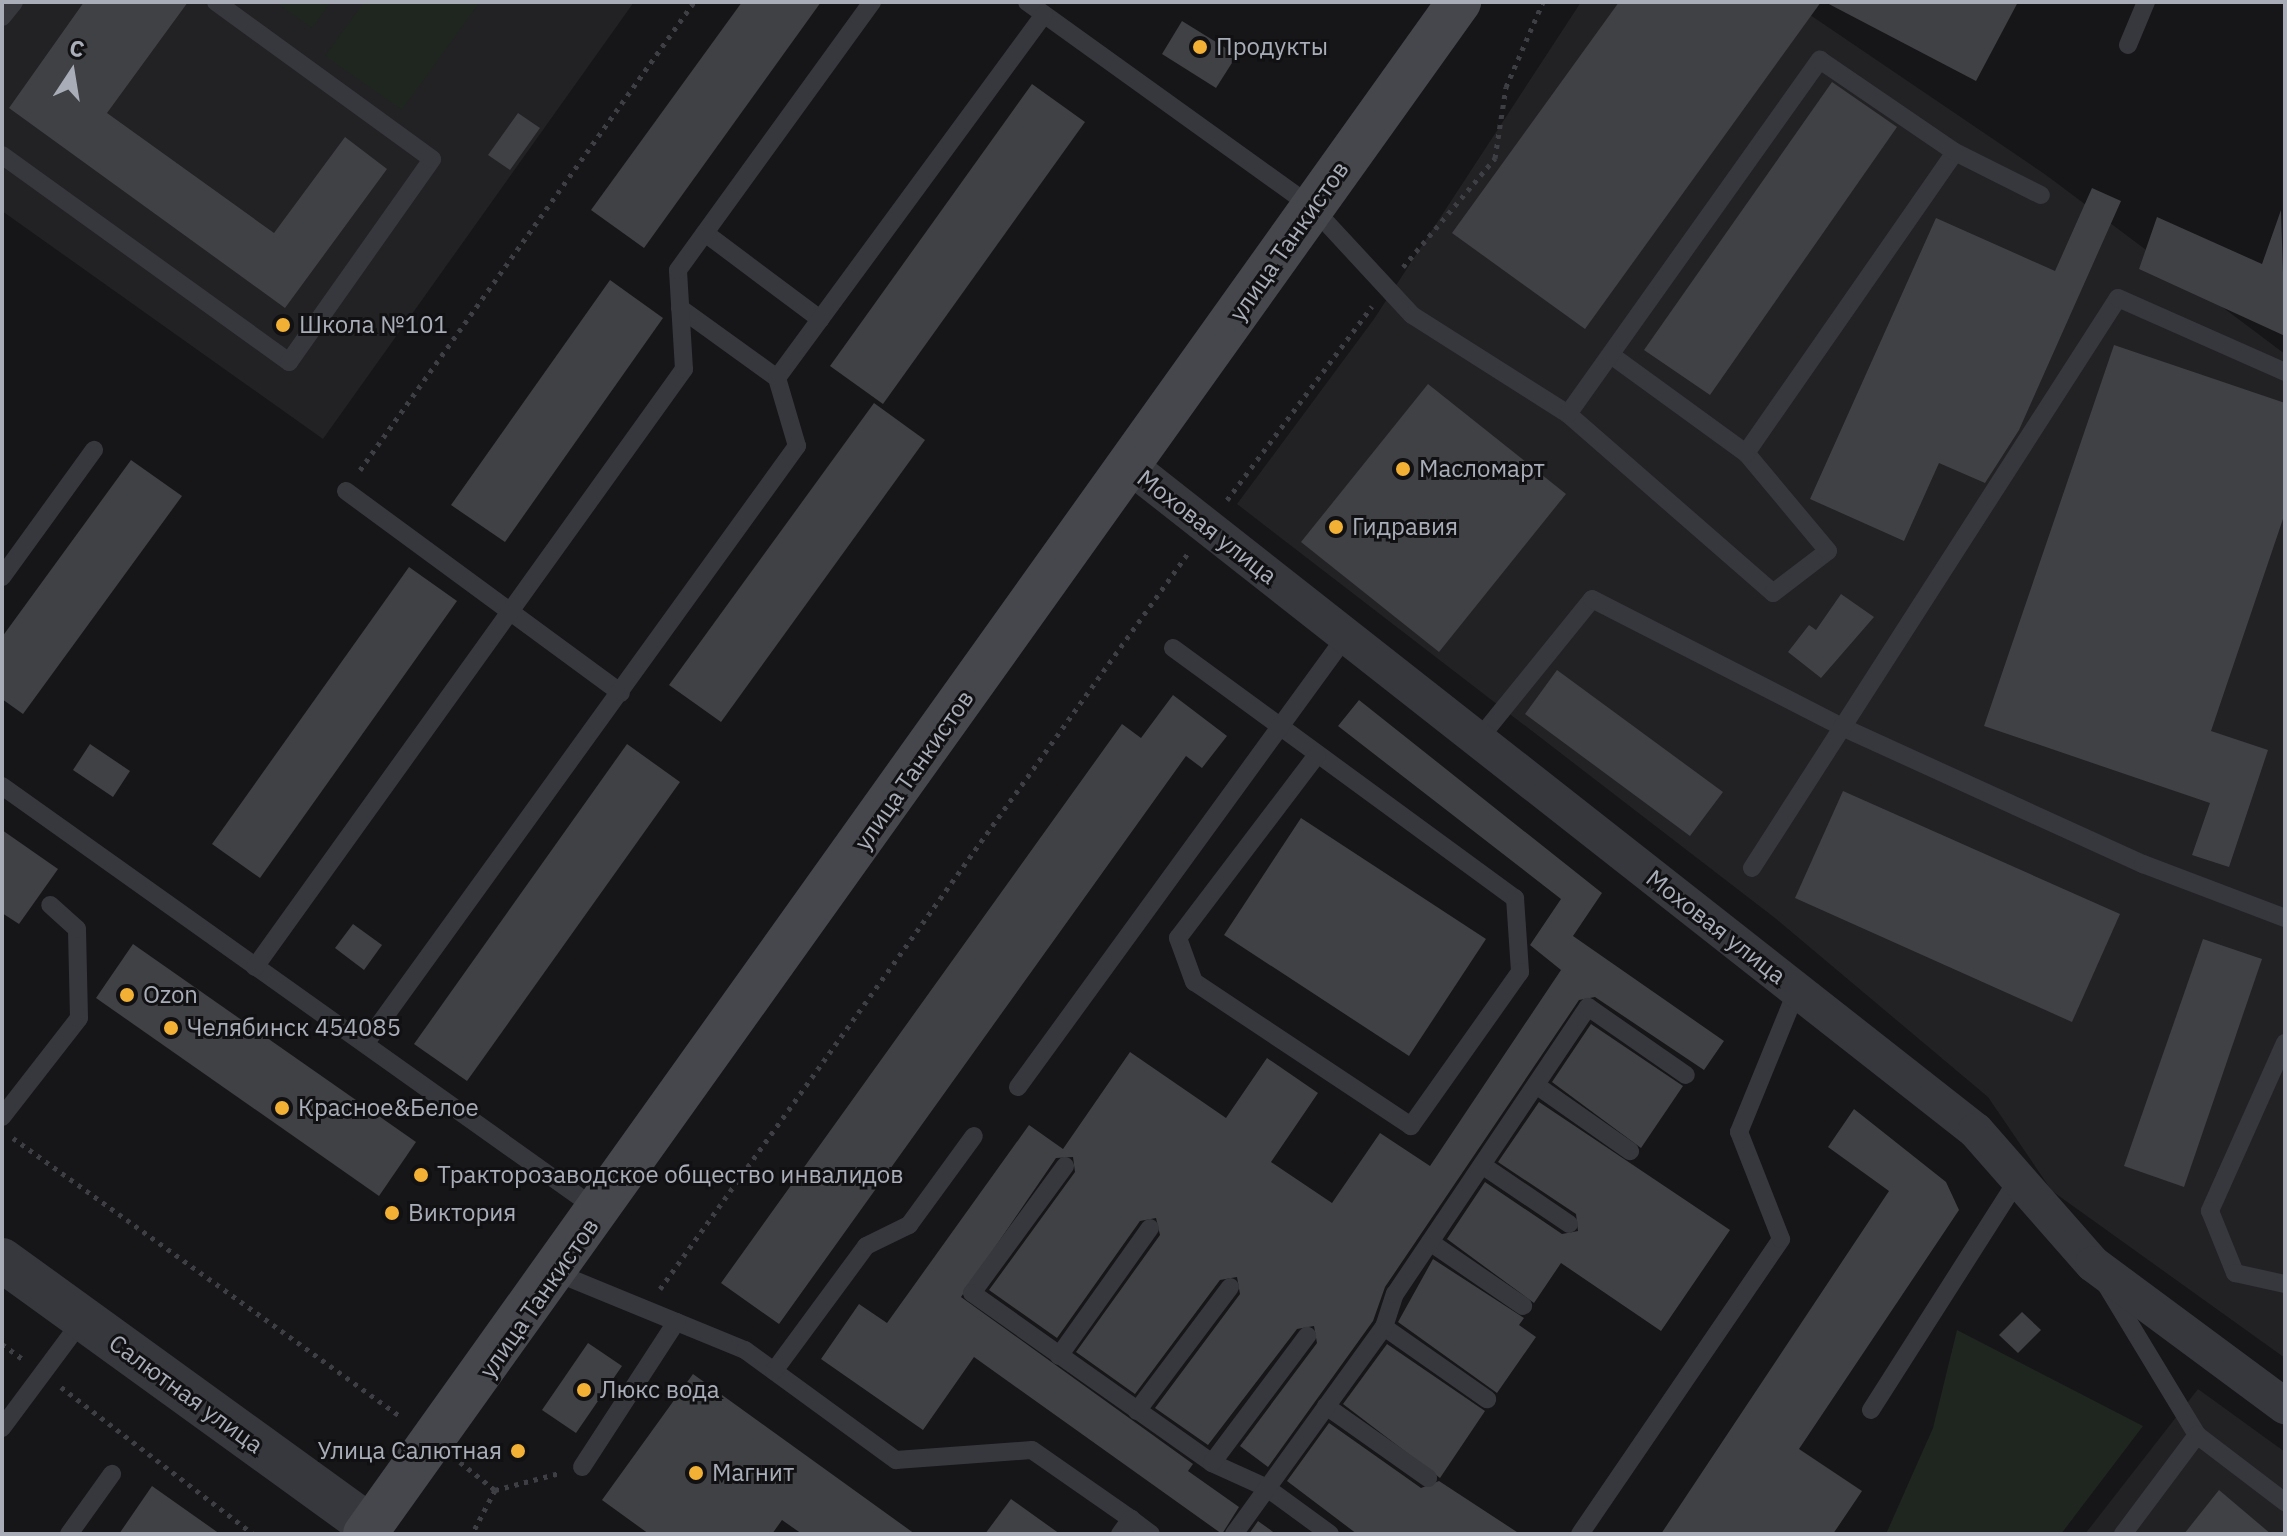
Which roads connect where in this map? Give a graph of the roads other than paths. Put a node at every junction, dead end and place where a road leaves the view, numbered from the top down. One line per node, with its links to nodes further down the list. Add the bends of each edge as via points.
1 (14, 2): 8 (lane)
2 (216, 2): 11 (lane, via 432,159 289,362)
3 (872, 2): 14 (lane)
4 (1027, 2): 7 (lane)
5 (1459, 2): 13 (main road, улица Танкистов)
6 (2146, 2): 9 (lane)
7 (1044, 14): 13 (lane); 16 (lane)
8 (2, 17)
9 (2128, 45)
10 (1955, 152): 12 (lane); 17 (lane, via 1820,60); 22 (lane)
11 (2, 155)
12 (2041, 195)
13 (1312, 207): 20 (lane, via 1412,315); 23 (main road, улица Танкистов)
14 (705, 233): 15 (lane, via 678,270); 16 (lane)
15 (680, 308): 19 (lane); 26 (lane, via 684,369)
16 (820, 319): 19 (lane)
17 (1611, 355): 20 (lane); 22 (lane)
18 (2285, 372): 30 (lane, via 2118,298)
19 (777, 378): 29 (lane, via 797,446)
20 (1568, 414): 22 (lane, via 1773,593 1828,551)
21 (94, 450): 25 (lane)
22 (1746, 453)
23 (1130, 466): 27 (street, Моховая улица); 51 (main road, улица Танкистов)
24 (346, 491): 26 (lane)
25 (2, 577)
26 (508, 614): 29 (lane); 38 (lane)
27 (1346, 636): 31 (lane); 32 (street, Моховая улица)
28 (1173, 648): 31 (lane)
29 (621, 693): 41 (lane)
30 (1842, 727): 32 (lane, via 1592,599); 35 (lane); 37 (lane, via 2143,864)
31 (1279, 728): 33 (lane); 44 (lane)
32 (1478, 740): 39 (street, Моховая улица)
33 (1317, 755): 33 (lane, via 1515,898 1520,972 1411,1126 1194,982 1178,938)
34 (2, 786): 38 (lane)
35 (1752, 868)
36 (50, 905): 45 (lane, via 77,929 79,1018)
37 (2285, 918)
38 (255, 967): 41 (lane)
39 (1797, 990): 50 (street, Моховая улица, via 1976,1131); 86 (lane, via 1739,1132 1781,1239)
40 (2285, 1043): 58 (lane, via 2210,1211 2235,1273)
41 (365, 1044): 51 (lane)
42 (1686, 1075): 43 (lane, via 1588,1007)
43 (1536, 1085): 47 (lane); 48 (lane)
44 (1018, 1087)
45 (2, 1117)
46 (974, 1136): 66 (lane, via 909,1225 866,1246)
47 (1630, 1151)
48 (1482, 1165): 52 (lane); 54 (lane)
49 (1065, 1166): 65 (lane, via 972,1293)
50 (2018, 1179): 56 (street, Моховая улица); 70 (lane)
51 (600, 1212): 57 (main road, улица Танкистов)
52 (1569, 1224)
53 (1150, 1228): 65 (lane)
54 (1430, 1242): 60 (lane); 63 (lane, via 1395,1294)
55 (2, 1260): 61 (street, Салютная улица)
56 (2093, 1264): 69 (street, Моховая улица); 73 (lane)
57 (557, 1273): 62 (lane); 81 (main road, улица Танкистов)
58 (2285, 1284)
59 (1230, 1287): 71 (lane)
60 (1523, 1306)
61 (83, 1319): 72 (lane); 81 (street, Салютная улица)
62 (676, 1322): 66 (lane, via 745,1350); 75 (lane)
63 (1384, 1327): 67 (lane); 68 (lane)
64 (1307, 1336): 74 (lane)
65 (1059, 1356): 71 (lane)
66 (774, 1371): 80 (lane, via 896,1460 1032,1450)
67 (1487, 1399)
68 (1326, 1406): 77 (lane); 78 (lane)
69 (2285, 1406)
70 (1871, 1410)
71 (1137, 1411): 74 (lane)
72 (2, 1428)
73 (2197, 1435): 79 (lane); 87 (lane)
74 (1212, 1463): 78 (lane)
75 (582, 1467)
76 (112, 1474): 82 (lane)
77 (1428, 1478)
78 (1267, 1488): 84 (lane); 85 (lane)
79 (2285, 1502)
80 (1125, 1527): 83 (lane)
81 (373, 1532)
82 (69, 1534)
83 (1151, 1534)
84 (1234, 1534)
85 (1330, 1534)
86 (1580, 1534)
87 (2123, 1534)

